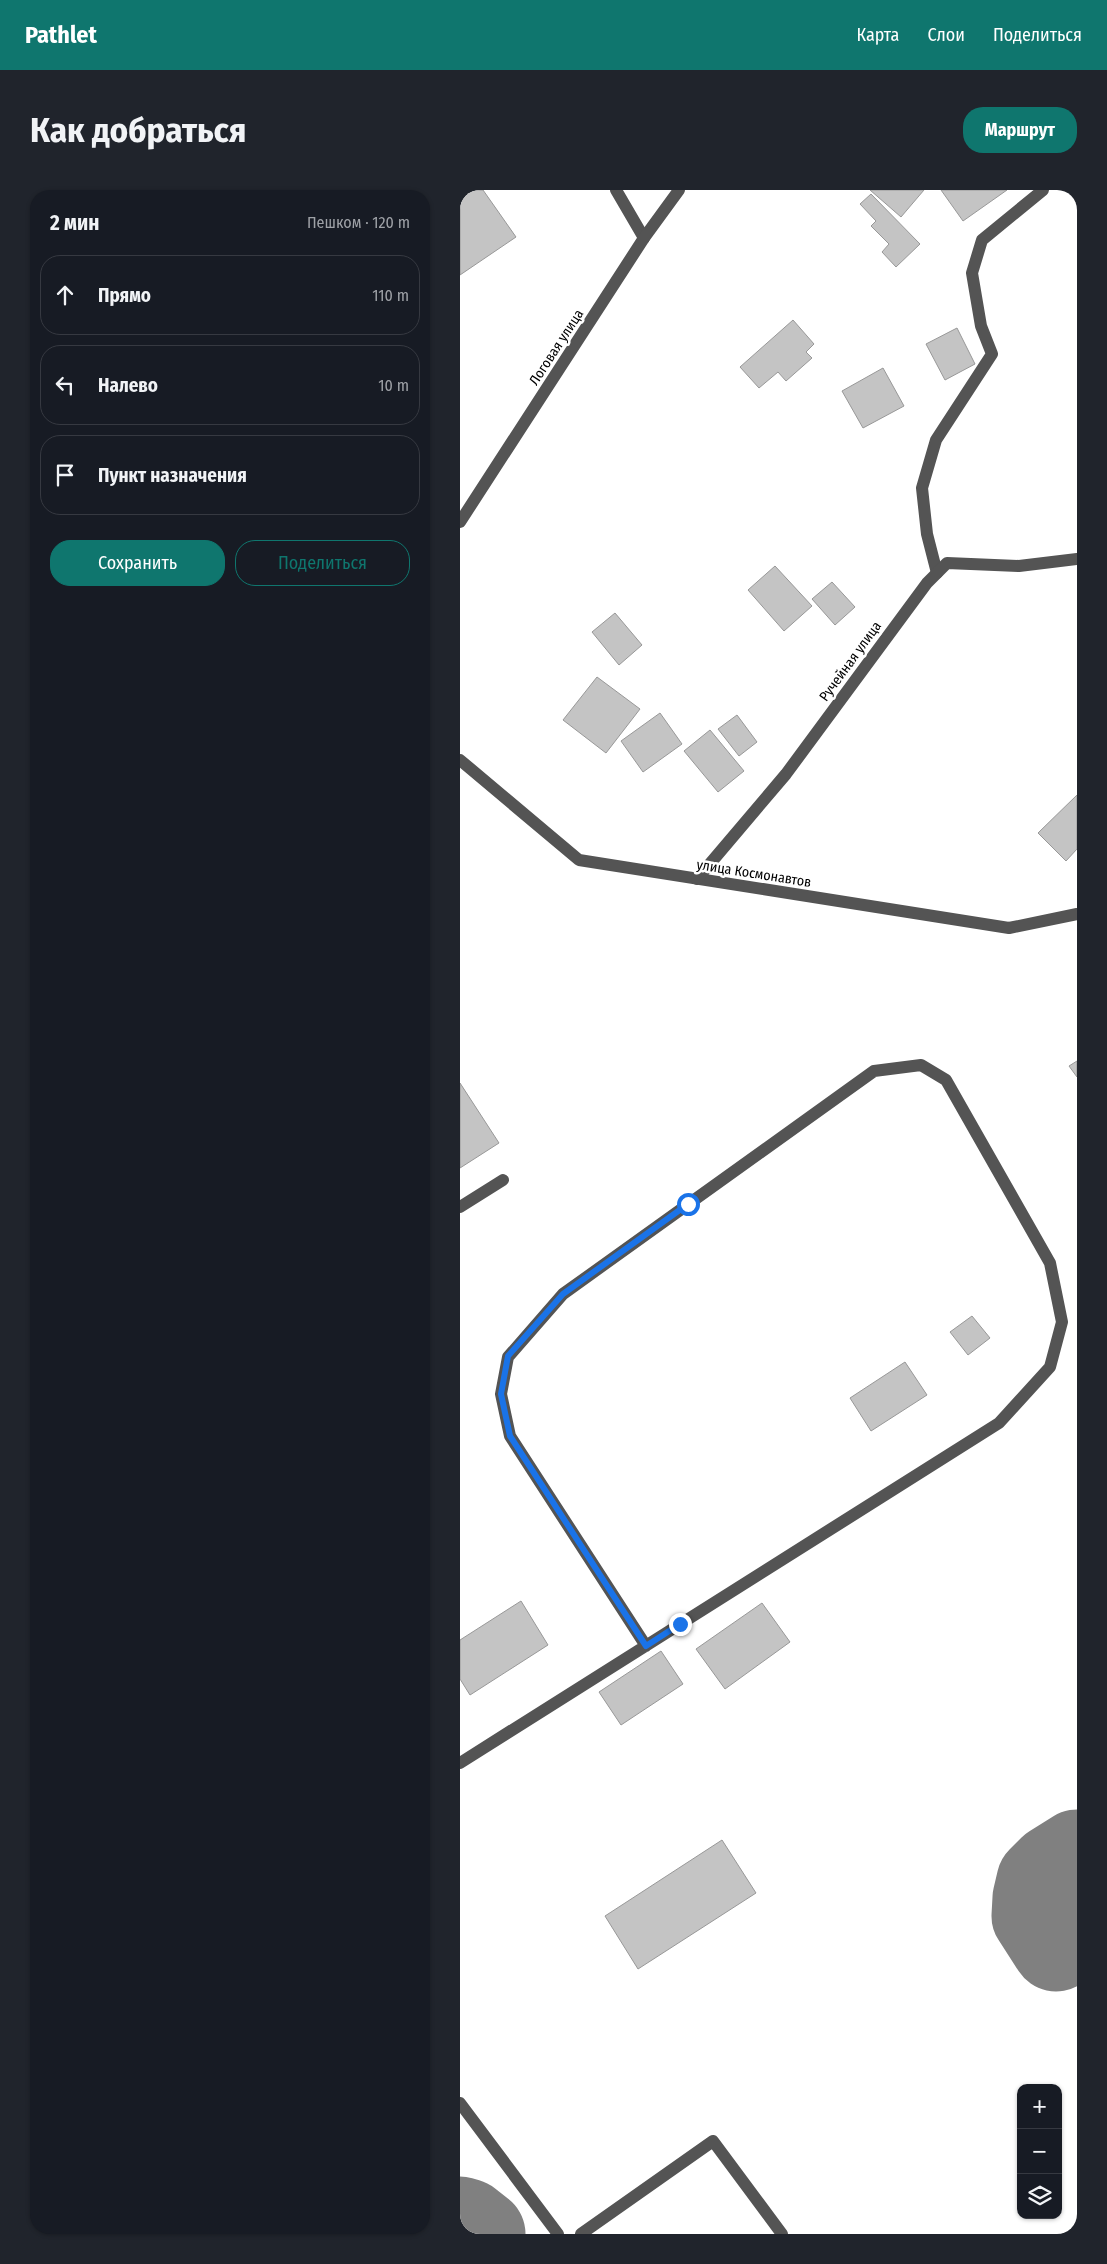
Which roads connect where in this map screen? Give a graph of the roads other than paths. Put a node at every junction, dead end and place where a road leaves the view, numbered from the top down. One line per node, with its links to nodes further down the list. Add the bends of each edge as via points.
1 (616, 190): 4 (street)
2 (679, 190): 4 (street, Логовая улица)
3 (1043, 190): 7 (street, via 982,240 972,273 981,326 992,354 936,440 922,488 927,534)
4 (644, 238): 5 (street, Логовая улица)
5 (460, 522)
6 (1077, 558): 7 (street, Ручейная улица, via 1019,566 947,563)
7 (937, 573): 9 (street, Ручейная улица, via 786,774)
8 (460, 760): 9 (street, улица Космонавтов, via 579,860)
9 (697, 879): 10 (street, улица Космонавтов, via 1009,928)
10 (1077, 914)
11 (503, 1180): 12 (street)
12 (460, 1207)
13 (646, 1646): 13 (street, via 999,1423 1050,1367 1062,1322 1050,1263 946,1080 921,1065 874,1071 563,1294 508,1356 501,1394 510,1436); 14 (street)
14 (460, 1763)
15 (460, 2103): 16 (street)
16 (558, 2234)
17 (581, 2234): 18 (street, via 713,2142)
18 (782, 2234)

